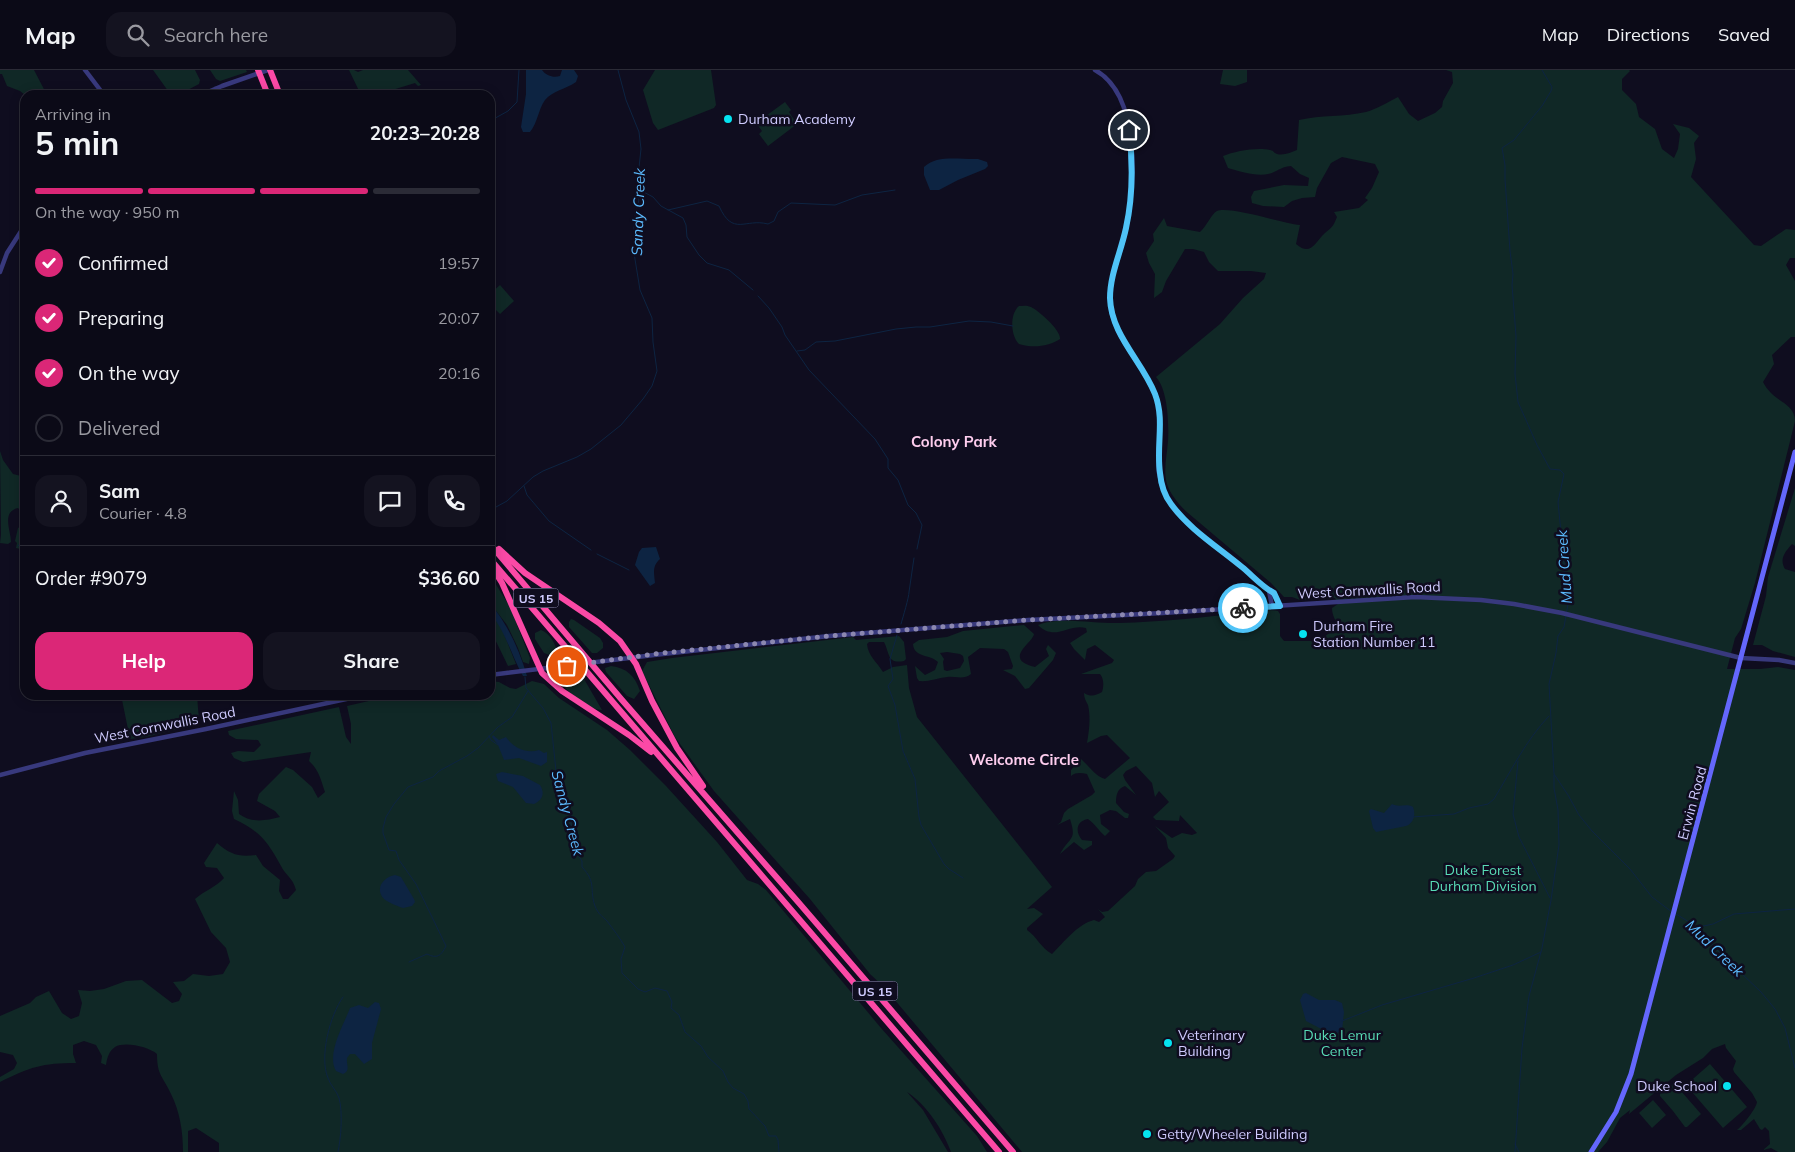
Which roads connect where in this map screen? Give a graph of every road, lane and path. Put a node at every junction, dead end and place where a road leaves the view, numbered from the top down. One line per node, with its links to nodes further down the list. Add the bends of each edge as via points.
1 (86, 70): 6 (street)
2 (258, 70): 7 (highway)
3 (269, 70): 5 (street); 8 (highway)
4 (1096, 70): 16 (street, via 1119,93 1129,130 1132,164 1131,196 1112,279 1110,304 1118,329 1156,398 1163,489 1181,516)
5 (215, 89)
6 (100, 90)
7 (266, 90)
8 (278, 90)
9 (20, 233): 10 (street)
10 (0, 272)
11 (1795, 452): 20 (main road, Erwin Road)
12 (495, 547): 19 (highway, via 531,577 608,630)
13 (495, 549): 27 (highway, US 15)
14 (495, 565): 25 (highway, US 15)
15 (495, 573): 22 (highway)
16 (1269, 591): 17 (street); 18 (street, via 1274,593)
17 (1272, 606): 18 (street, West Cornwallis Road); 19 (street, West Cornwallis Road, via 1028,620 785,640)
18 (1280, 606): 20 (street, West Cornwallis Road, via 1383,598 1493,601 1572,616)
19 (633, 657): 22 (street, West Cornwallis Road); 27 (highway, via 677,748)
20 (1741, 658): 21 (street, West Cornwallis Road); 30 (main road, Erwin Road, via 1628,1084 1616,1112)
21 (1795, 663)
22 (539, 669): 23 (street, West Cornwallis Road); 25 (highway, via 562,692)
23 (495, 674)
24 (341, 700): 26 (street, West Cornwallis Road, via 85,753)
25 (662, 760): 28 (highway, US 15)
26 (0, 775)
27 (736, 831): 29 (highway, US 15)
28 (999, 1152)
29 (1012, 1152)
30 (1591, 1152)

